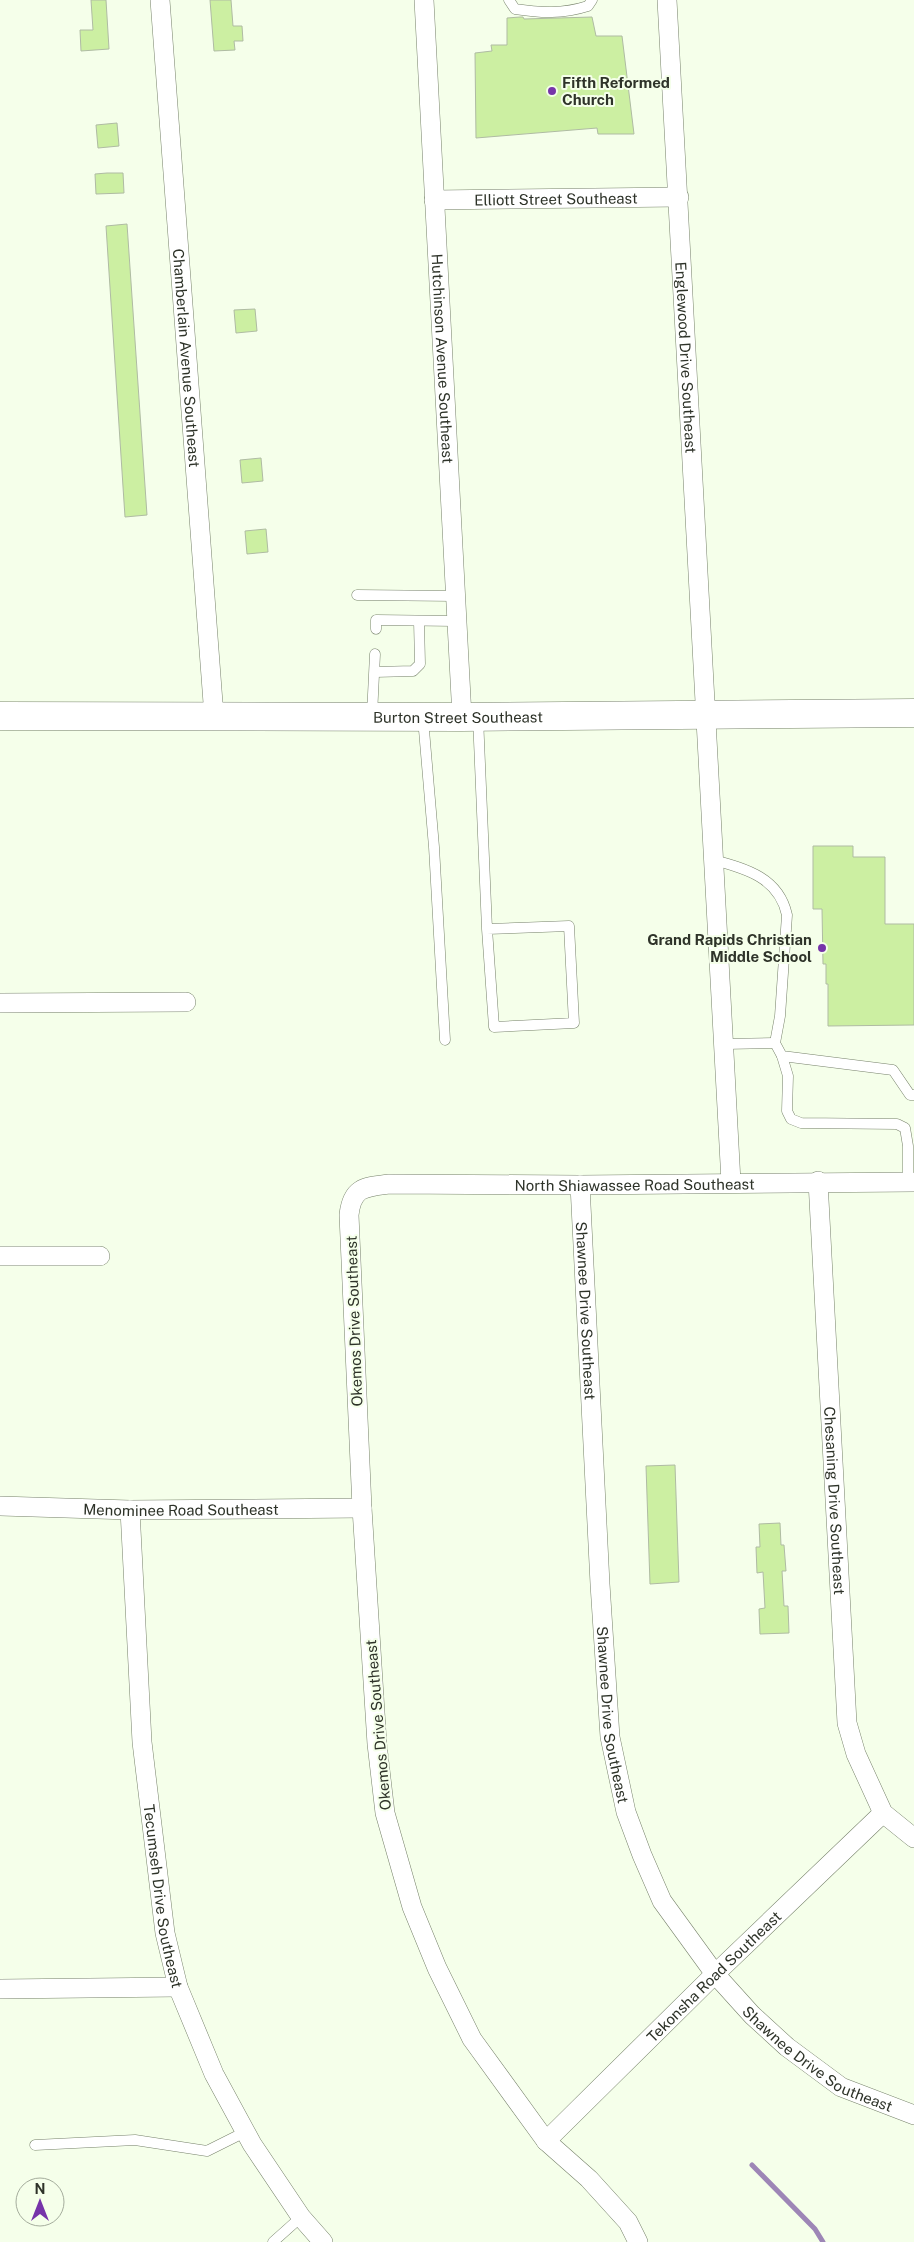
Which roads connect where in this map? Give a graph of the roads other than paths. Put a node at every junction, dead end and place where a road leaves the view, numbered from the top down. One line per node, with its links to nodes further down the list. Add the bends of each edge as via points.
1 (160, 0): 18 (street, Chamberlain Avenue Southeast)
2 (424, 0): 7 (street, Hutchinson Avenue Southeast)
3 (509, 0): 4 (lane, via 515,9 542,13 572,11 588,6)
4 (592, 0)
5 (667, 0): 6 (street, Englewood Drive Southeast)
6 (679, 197): 7 (street, Elliott Street Southeast); 16 (street, Englewood Drive Southeast)
7 (434, 200): 9 (street, Hutchinson Avenue Southeast)
8 (356, 595): 9 (lane)
9 (455, 596): 11 (street, Hutchinson Avenue Southeast)
10 (419, 620): 11 (lane); 12 (lane); 14 (lane, via 420,664 413,671)
11 (456, 621): 20 (street, Hutchinson Avenue Southeast)
12 (376, 624)
13 (375, 654): 14 (lane)
14 (375, 672): 19 (lane)
15 (914, 713): 16 (main road, Burton Street Southeast)
16 (706, 714): 20 (main road, Burton Street Southeast); 22 (street)
17 (0, 716): 18 (main road, Burton Street Southeast)
18 (214, 716): 19 (main road, Burton Street Southeast)
19 (372, 716): 21 (main road, Burton Street Southeast)
20 (470, 716): 21 (main road, Burton Street Southeast); 23 (lane, via 478,741)
21 (423, 717): 26 (lane)
22 (714, 860): 27 (lane, via 747,868 766,880 785,904 780,1016); 28 (street)
23 (487, 929): 23 (lane, via 569,926 574,1023 494,1027)
24 (186, 1002): 25 (street)
25 (0, 1003)
26 (445, 1040)
27 (775, 1042): 28 (lane); 29 (lane)
28 (724, 1044): 32 (street)
29 (782, 1056): 30 (lane, via 893,1070 910,1095); 33 (lane, via 788,1076 787,1111 791,1119 801,1124 897,1124 905,1128)
30 (914, 1095)
31 (818, 1181): 32 (street, North Shiawassee Road Southeast); 33 (street, North Shiawassee Road Southeast); 41 (street, Chesaning Drive Southeast, via 847,1723 856,1754)
32 (731, 1182): 34 (street, North Shiawassee Road Southeast)
33 (911, 1182)
34 (580, 1185): 35 (street, North Shiawassee Road Southeast, via 389,1184); 43 (street, Shawnee Drive Southeast, via 600,1584 612,1747 626,1812 662,1901)
35 (357, 1192): 39 (street, Okemos Drive Southeast, via 351,1201 349,1215)
36 (0, 1256): 37 (street)
37 (100, 1256)
38 (0, 1506): 40 (street, Menominee Road Southeast)
39 (362, 1508): 40 (street, Menominee Road Southeast); 48 (street, Okemos Drive Southeast, via 377,1744 385,1814 412,1907 472,2039)
40 (130, 1510): 44 (street, Tecumseh Drive Southeast, via 142,1742 165,1933)
41 (884, 1813): 42 (street); 43 (street, Tekonsha Road Southeast)
42 (914, 1838)
43 (715, 1974): 46 (street, Shawnee Drive Southeast, via 787,2047 841,2087); 48 (street, Tekonsha Road Southeast)
44 (178, 1987): 45 (street); 47 (street, Tecumseh Drive Southeast, via 214,2074)
45 (0, 1989)
46 (914, 2115)
47 (245, 2132): 49 (lane, via 207,2151 135,2140); 50 (street, Tecumseh Drive Southeast)
48 (546, 2141): 53 (street, Okemos Drive Southeast, via 589,2179 628,2222)
49 (35, 2145)
50 (301, 2217): 51 (lane); 52 (street, Tecumseh Drive Southeast)
51 (273, 2242)
52 (323, 2242)
53 (638, 2242)

